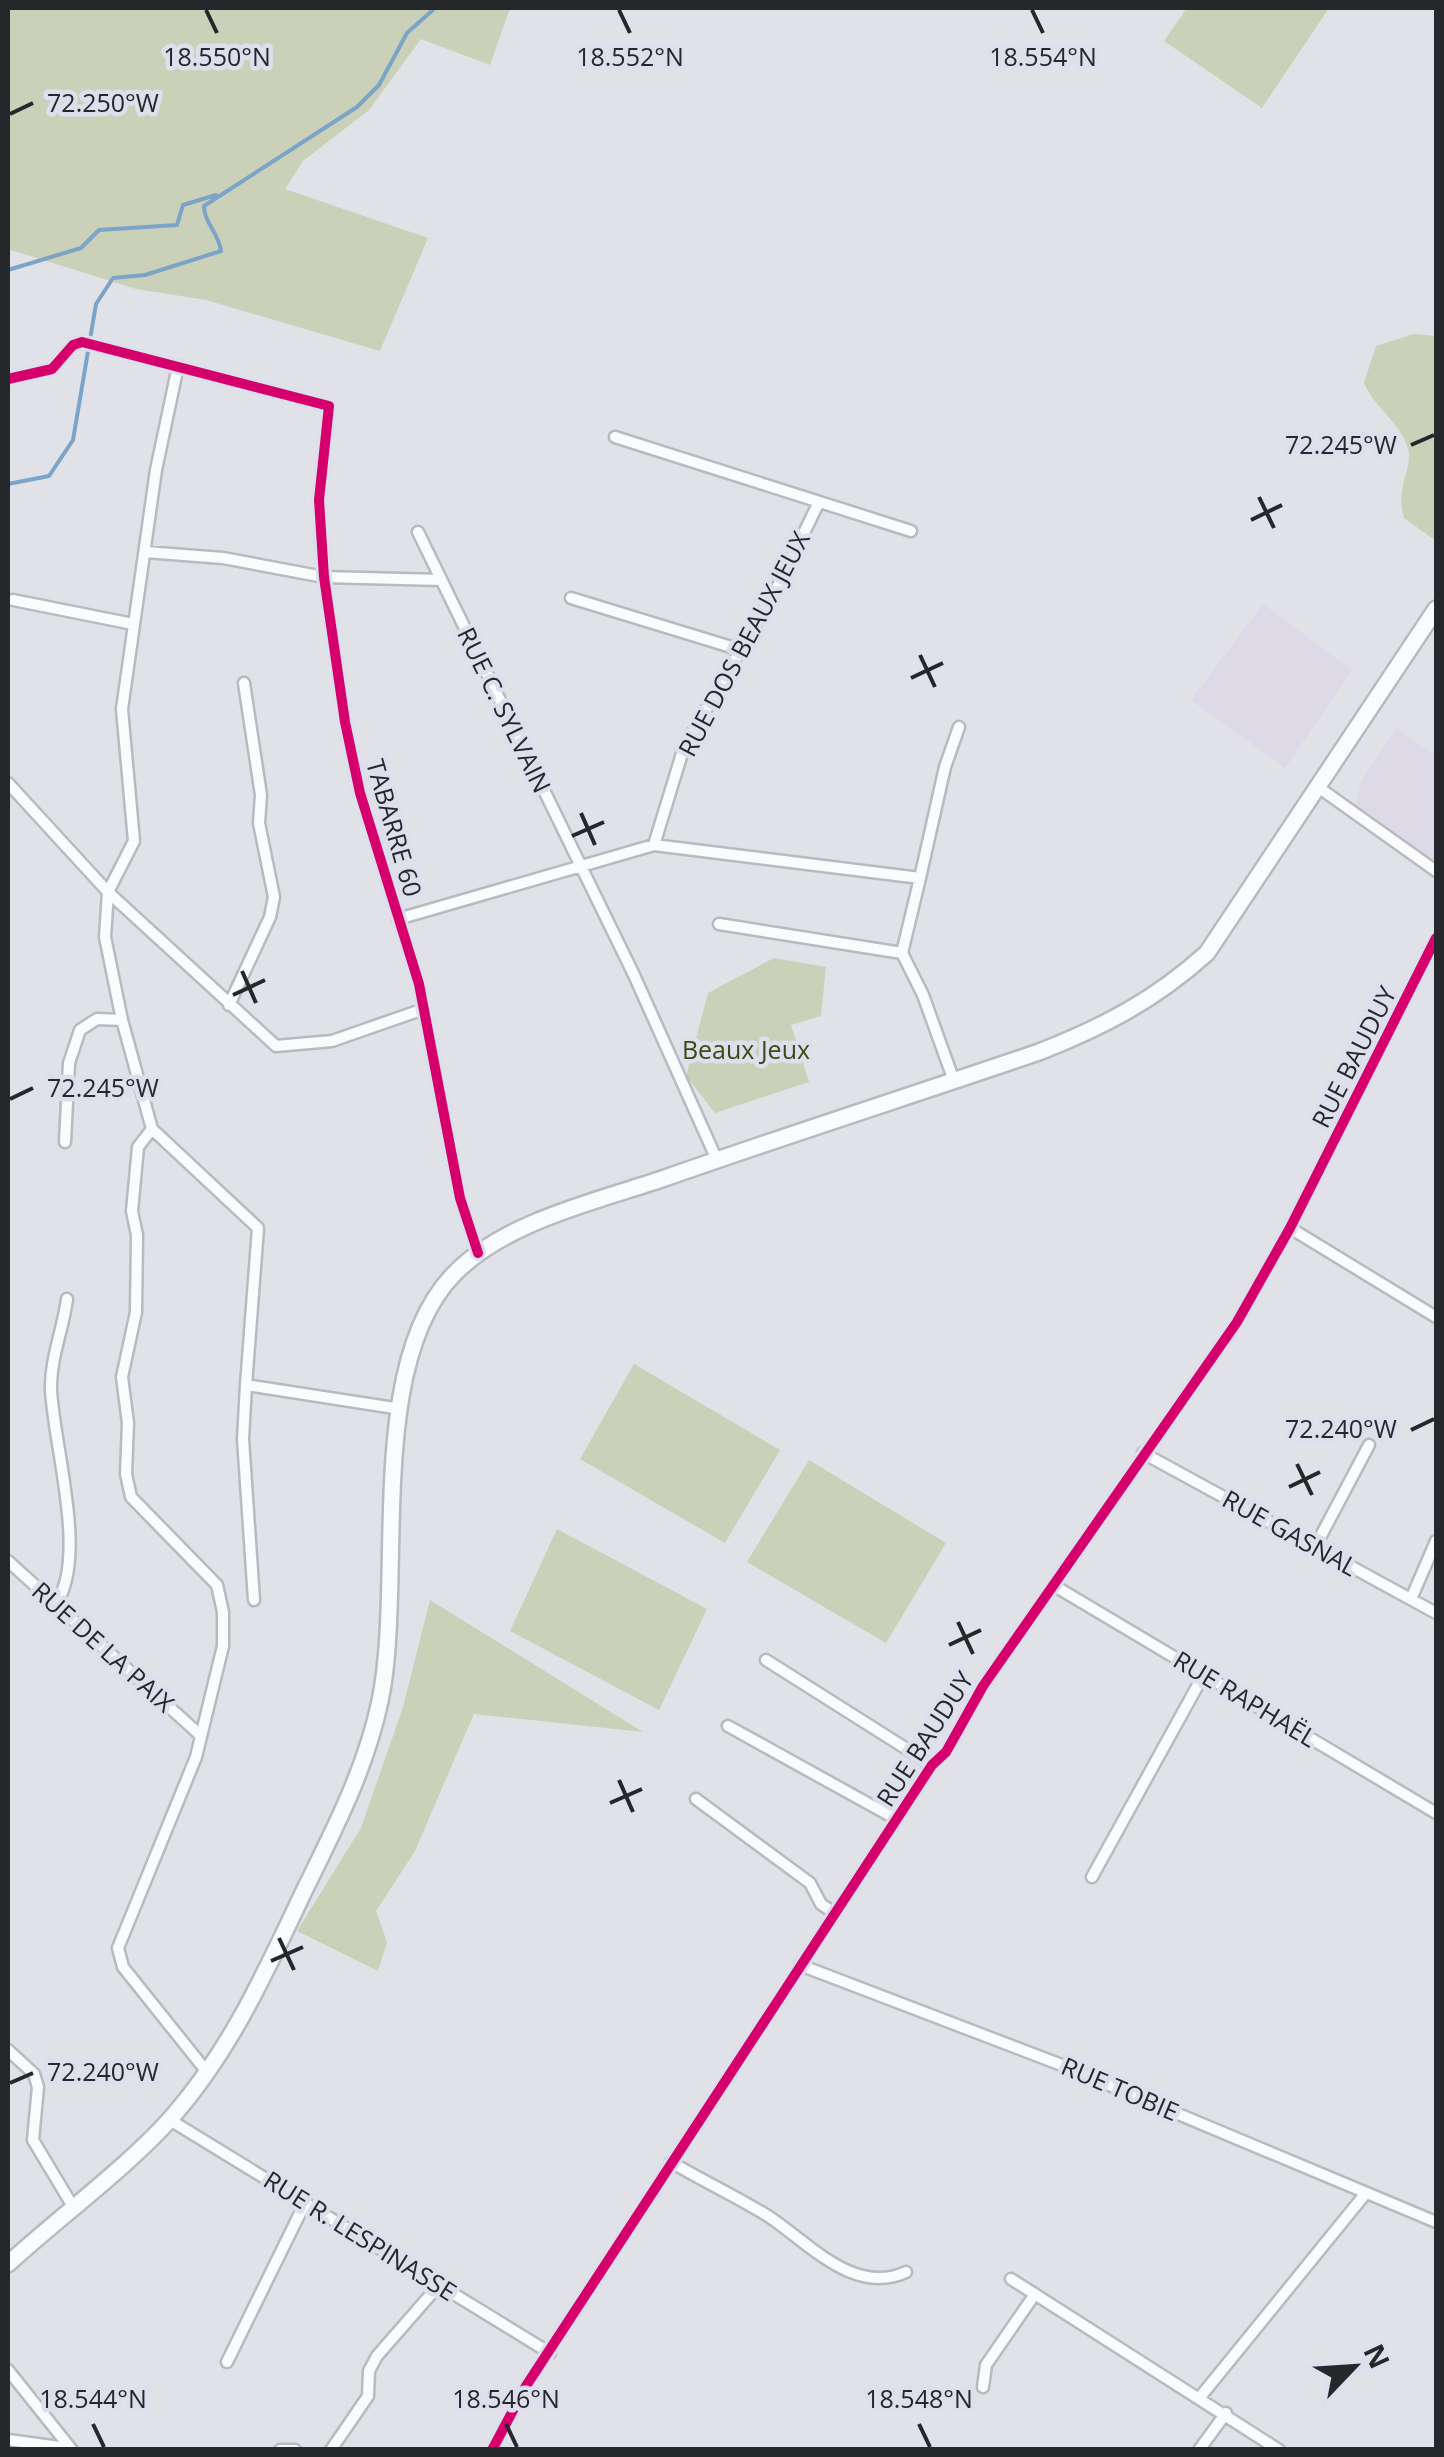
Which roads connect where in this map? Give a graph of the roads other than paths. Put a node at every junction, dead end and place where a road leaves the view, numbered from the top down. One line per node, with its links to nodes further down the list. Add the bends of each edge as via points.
1 (178, 366): 2 (street, via 82,342 72,344 52,368); 7 (street); 8 (street, TABARRE 60, via 329,406 319,500)
2 (8, 380)
3 (616, 437): 4 (street)
4 (820, 502): 5 (street); 14 (street, RUE DOS BEAUX JEUX)
5 (911, 531)
6 (418, 532): 9 (street, RUE C. SYLVAIN)
7 (145, 552): 8 (street); 13 (street)
8 (324, 577): 9 (street); 24 (street, TABARRE 60, via 360,794)
9 (441, 580): 20 (street, RUE C. SYLVAIN)
10 (571, 598): 14 (street)
11 (13, 600): 13 (street)
12 (1436, 609): 18 (main road)
13 (133, 624): 23 (street, via 122,709 134,841)
14 (740, 650): 19 (street, RUE DOS BEAUX JEUX, via 684,747)
15 (244, 684): 28 (street, via 274,897)
16 (959, 727): 22 (street)
17 (8, 783): 23 (street)
18 (1318, 787): 21 (street); 31 (main road, via 1207,953 1169,988 1102,1028)
19 (654, 845): 20 (street, TABARRE 60); 22 (street, TABARRE 60)
20 (580, 866): 24 (street, TABARRE 60); 34 (street, RUE C. SYLVAIN)
21 (1436, 871)
22 (920, 878): 27 (street)
23 (108, 892): 28 (street); 30 (street, via 105,936)
24 (398, 918): 29 (street, TABARRE 60)
25 (720, 924): 27 (street)
26 (1436, 938): 35 (street, RUE BAUDUY)
27 (902, 953): 31 (street)
28 (229, 1004): 29 (street, via 276,1046 332,1041)
29 (421, 1010): 36 (street, TABARRE 60)
30 (122, 1020): 32 (street); 33 (street, via 97,1020 80,1030 69,1063)
31 (954, 1081): 34 (main road)
32 (152, 1129): 39 (street, via 258,1228); 54 (street, via 138,1147 132,1211 136,1312 122,1377 126,1474 131,1497 217,1585 223,1646)
33 (65, 1142)
34 (717, 1160): 36 (main road, via 560,1214)
35 (1290, 1228): 38 (street); 42 (street, RUE BAUDUY, via 1236,1322)
36 (478, 1253): 40 (main road, via 435,1299 411,1358)
37 (67, 1299): 49 (street, via 51,1389 69,1547 66,1589)
38 (1436, 1317)
39 (246, 1385): 40 (street); 47 (street)
40 (401, 1409): 63 (main road, via 390,1510 388,1640 368,1748 275,1953)
41 (1369, 1445): 44 (street)
42 (1144, 1453): 44 (street, RUE GASNAL); 46 (street, RUE BAUDUY)
43 (1436, 1542): 48 (street)
44 (1315, 1546): 48 (street, RUE GASNAL)
45 (8, 1560): 49 (street, RUE DE LA PAIX)
46 (1053, 1584): 52 (street, RUE RAPHAËL); 55 (street, RUE BAUDUY)
47 (254, 1600)
48 (1411, 1600): 50 (street, RUE GASNAL)
49 (56, 1604): 54 (street, RUE DE LA PAIX)
50 (1436, 1614)
51 (766, 1660): 55 (street)
52 (1204, 1674): 57 (street, RUE RAPHAËL); 59 (street)
53 (728, 1726): 58 (street)
54 (199, 1734): 63 (street, via 196,1758 118,1948 124,1968)
55 (932, 1765): 58 (street, RUE BAUDUY)
56 (696, 1799): 60 (street, via 810,1883)
57 (1436, 1813)
58 (896, 1819): 60 (street, RUE BAUDUY)
59 (1092, 1877)
60 (834, 1913): 61 (street, RUE BAUDUY)
61 (800, 1965): 65 (street, RUE BAUDUY); 66 (street, RUE TOBIE)
62 (8, 2050): 68 (street, via 34,2074 33,2140)
63 (207, 2072): 64 (main road)
64 (170, 2120): 67 (street, RUE R. LESPINASSE); 68 (main road)
65 (672, 2162): 71 (street, via 853,2273 887,2280); 75 (street, RUE BAUDUY)
66 (1366, 2192): 69 (street, RUE TOBIE); 79 (street)
67 (305, 2203): 73 (street, RUE R. LESPINASSE); 76 (street)
68 (72, 2205): 70 (main road)
69 (1436, 2222)
70 (8, 2264)
71 (906, 2272)
72 (1011, 2279): 74 (street)
73 (439, 2285): 75 (street, RUE R. LESPINASSE); 86 (street, via 368,2370 368,2396)
74 (1035, 2294): 78 (street, via 986,2366); 79 (street)
75 (550, 2353): 87 (street, RUE BAUDUY)
76 (228, 2362)
77 (8, 2370): 83 (street)
78 (982, 2387)
79 (1201, 2396): 80 (street)
80 (1226, 2413): 88 (street); 89 (street)
81 (8, 2440): 82 (street)
82 (49, 2447): 83 (street)
83 (70, 2449)
84 (280, 2450): 85 (street)
85 (295, 2450)
86 (331, 2450)
87 (492, 2450)
88 (1199, 2450)
89 (1279, 2450)

